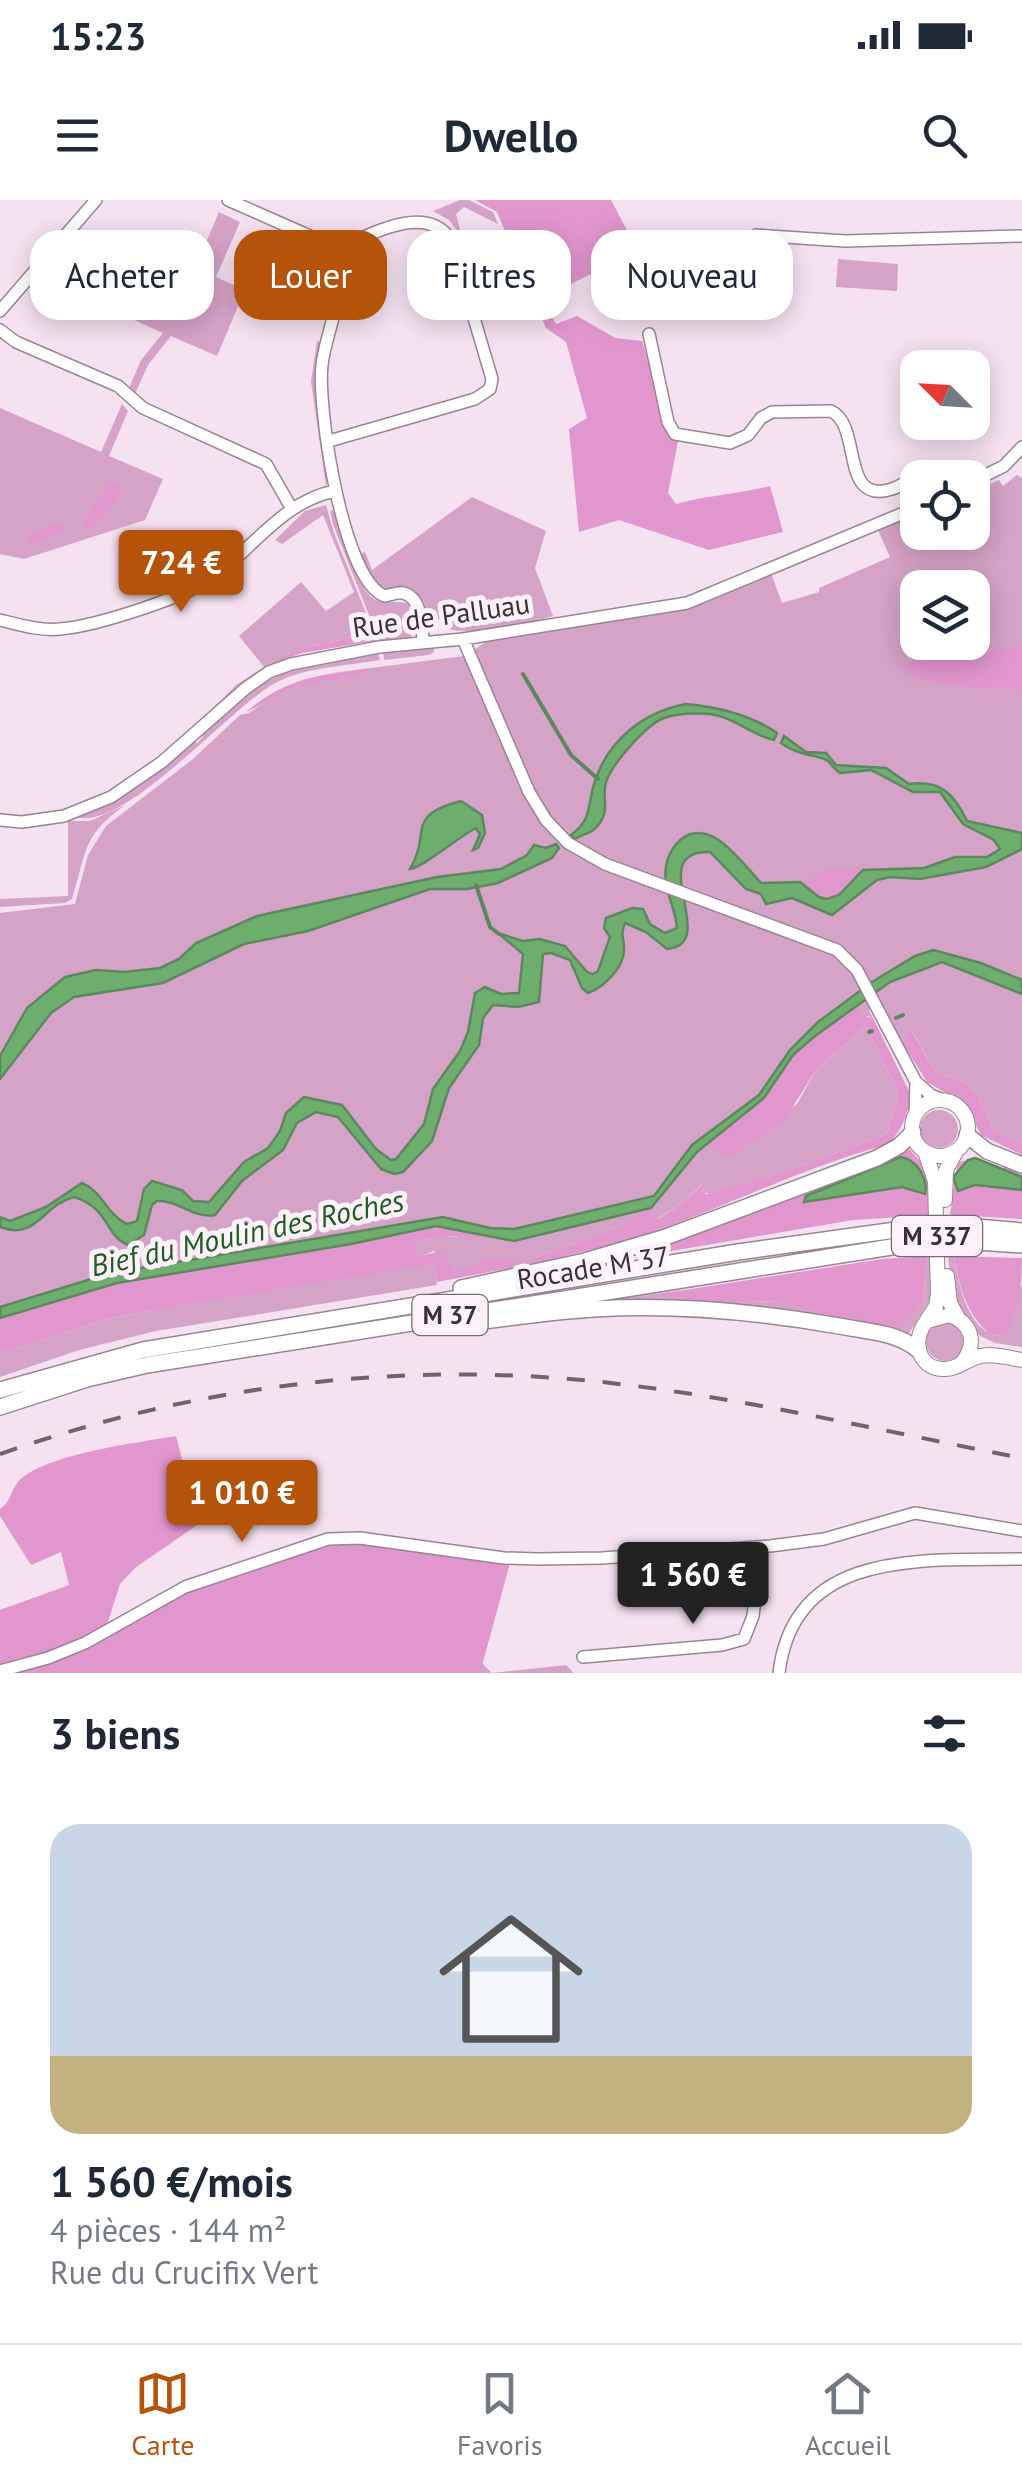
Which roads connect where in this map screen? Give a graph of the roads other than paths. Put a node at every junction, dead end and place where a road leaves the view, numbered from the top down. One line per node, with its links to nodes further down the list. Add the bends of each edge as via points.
1 (96, 200): 7 (street)
2 (233, 201): 3 (street)
3 (297, 230)
4 (386, 230): 11 (street, via 428,221 451,240 490,389)
5 (1022, 236): 6 (street)
6 (793, 237)
7 (0, 311)
8 (330, 320): 11 (street, via 322,364)
9 (0, 330): 16 (street, via 266,464)
10 (649, 334): 14 (street, via 675,434 730,442 772,412 831,411 844,422 864,487)
11 (329, 441): 15 (street)
12 (1022, 447): 13 (street)
13 (990, 473)
14 (900, 486)
15 (335, 491): 16 (street); 20 (street, via 368,586 385,596 407,595 418,607)
16 (292, 508): 18 (street, via 218,574 188,591 78,626 36,629)
17 (900, 514): 19 (street, Rue de Palluau, via 696,600)
18 (0, 620)
19 (463, 640): 20 (street, Rue de Palluau); 22 (street, via 529,792 566,841 605,864 821,943 849,960)
20 (423, 642): 21 (street, Rue de Palluau, via 280,668 111,797 64,816)
21 (0, 820)
22 (916, 1082): 23 (street); 24 (street)
23 (943, 1100): 24 (main road, via 928,1103); 25 (main road, via 963,1112)
24 (914, 1124): 27 (main road); 32 (highway, via 899,1146 877,1158 663,1238 426,1295)
25 (967, 1135): 26 (main road); 28 (highway)
26 (957, 1150): 27 (main road, via 942,1156); 33 (main road, M 337, via 945,1187 948,1292)
27 (924, 1151): 34 (main road, M 337, via 936,1182 938,1294)
28 (1022, 1165)
29 (1022, 1231): 30 (highway, Rocade M 37 / M 37)
30 (977, 1234): 31 (highway, Rocade M 37 / M 37); 32 (highway, Rocade M 37 / M 37, bridge, via 738,1252)
31 (1022, 1245)
32 (412, 1314): 36 (highway, via 430,1328 594,1309 708,1310 886,1335); 39 (highway, Rocade M 37 / M 37, via 144,1350); 40 (highway, Rocade M 37 / M 37, via 147,1365)
33 (958, 1318): 34 (main road, via 942,1314); 35 (main road)
34 (927, 1320): 36 (main road)
35 (970, 1331): 37 (main road); 38 (main road, via 971,1348)
36 (918, 1350): 38 (main road, via 937,1368)
37 (1022, 1356): 38 (main road)
38 (962, 1363)
39 (0, 1390)
40 (0, 1407)
41 (1022, 1531): 42 (street, via 915,1513 824,1539)
42 (761, 1546): 44 (street, via 752,1624 744,1639); 45 (street, via 504,1558 360,1538 315,1542 185,1586 85,1643)
43 (1022, 1559): 46 (street, via 897,1562 855,1573 800,1616)
44 (583, 1657)
45 (0, 1671)
46 (779, 1673)

